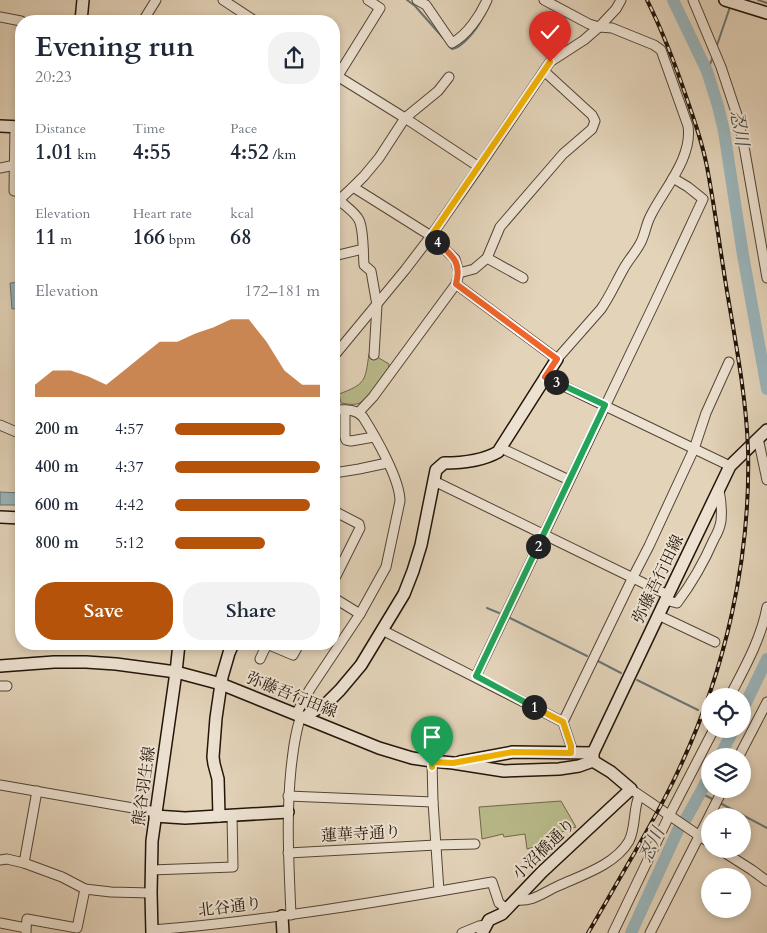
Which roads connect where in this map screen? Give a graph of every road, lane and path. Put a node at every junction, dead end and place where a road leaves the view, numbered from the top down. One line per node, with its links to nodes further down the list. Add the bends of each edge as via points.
1 (83, 0): 12 (street)
2 (156, 0): 13 (street)
3 (223, 0): 14 (street)
4 (368, 0): 18 (street, via 380,8)
5 (417, 0): 6 (street, via 426,5 452,44 475,21)
6 (487, 0)
7 (544, 0): 17 (street)
8 (621, 0): 17 (street)
9 (693, 0): 39 (street, via 738,118)
10 (727, 0): 11 (street)
11 (767, 13)
12 (81, 15)
13 (147, 15)
14 (246, 15)
15 (0, 17): 16 (street)
16 (15, 20)
17 (599, 27): 19 (street, via 550,62); 28 (street, via 612,28 661,50 689,134)
18 (340, 69)
19 (544, 70): 26 (street); 36 (street, via 595,121 592,129 563,154 500,228)
20 (449, 77): 22 (street, via 438,91)
21 (340, 80): 22 (street)
22 (405, 118): 26 (street); 29 (street, via 379,158)
23 (0, 126): 24 (street)
24 (15, 127)
25 (15, 165): 27 (street); 30 (street)
26 (479, 167): 33 (street)
27 (0, 168)
28 (673, 178): 44 (street, via 602,309); 47 (street, via 703,199)
29 (353, 187): 31 (street); 33 (street)
30 (15, 192)
31 (340, 196)
32 (340, 202): 34 (street, via 360,221)
33 (431, 236): 37 (street, via 455,259); 41 (street)
34 (363, 249): 35 (street); 41 (street, via 364,265 371,271)
35 (340, 255)
36 (487, 258): 37 (street, via 474,269); 38 (street)
37 (459, 273): 40 (street)
38 (523, 278)
39 (767, 278)
40 (456, 284): 44 (street); 50 (street, via 373,397)
41 (377, 305): 42 (street); 43 (street)
42 (340, 349)
43 (374, 355)
44 (557, 359): 46 (street)
45 (729, 362): 56 (street, via 706,413)
46 (545, 377): 47 (street); 55 (street)
47 (605, 405): 56 (street); 60 (street)
48 (340, 410): 49 (street)
49 (345, 410): 50 (street); 54 (street, via 346,440)
50 (358, 412): 54 (street)
51 (0, 425): 52 (street)
52 (15, 431)
53 (762, 434): 58 (street, 弥藤吾行田線); 61 (street)
54 (374, 437): 57 (street)
55 (501, 448): 60 (street); 62 (street, via 490,457 444,463 436,470)
56 (694, 450): 58 (street); 69 (street)
57 (387, 462): 59 (street); 73 (street, via 400,492 398,514 386,567)
58 (730, 466): 63 (street, 弥藤吾行田線)
59 (340, 472)
60 (569, 480): 67 (street)
61 (767, 480)
62 (434, 481): 67 (street); 75 (street, via 413,571 404,594)
63 (718, 490): 70 (street, 弥藤吾行田線); 70 (street, via 721,521 708,554 677,603)
64 (340, 514): 68 (street, via 359,524 360,528)
65 (0, 517): 66 (street)
66 (15, 518)
67 (543, 534): 69 (street); 87 (street)
68 (340, 568)
69 (633, 578): 70 (street); 92 (street)
70 (666, 597): 74 (street, 弥藤吾行田線)
71 (340, 602): 73 (street)
72 (767, 607): 89 (street, via 754,648)
73 (360, 614): 77 (street)
74 (658, 615): 76 (street); 96 (street, 弥藤吾行田線)
75 (382, 630): 87 (street); 91 (street, via 361,665 340,690 326,704)
76 (715, 642)
77 (340, 644)
78 (178, 650): 86 (street, 熊谷羽生線)
79 (231, 650): 88 (street)
80 (264, 650): 84 (street)
81 (280, 650): 82 (street, via 293,656)
82 (296, 650)
83 (336, 650): 91 (street, via 310,689)
84 (260, 658)
85 (0, 666): 86 (street, 弥藤吾行田線, via 86,662)
86 (176, 672): 88 (street, 弥藤吾行田線); 106 (street, 熊谷羽生線)
87 (476, 676): 92 (street)
88 (221, 684): 91 (street, 弥藤吾行田線); 108 (street, via 213,757 218,779)
89 (734, 688)
90 (767, 702): 94 (street)
91 (301, 716): 97 (street, 弥藤吾行田線, via 399,755); 102 (street, via 293,749)
92 (563, 722): 95 (street)
93 (710, 738): 109 (street)
94 (743, 748)
95 (571, 753): 96 (street, 弥藤吾行田線); 98 (street, 弥藤吾行田線, via 505,752)
96 (593, 757): 98 (street, 弥藤吾行田線, via 579,766 559,769 510,771); 101 (street)
97 (432, 762): 98 (street, 弥藤吾行田線); 104 (street)
98 (453, 763)
99 (0, 785): 100 (street)
100 (37, 791): 106 (street); 117 (street)
101 (635, 792): 109 (street); 123 (street, 小沼橋通り, via 542,872); 123 (street, via 632,832 619,852 596,869 539,896)
102 (288, 796): 104 (street); 105 (street)
103 (718, 798): 110 (street)
104 (433, 802): 113 (street)
105 (288, 812): 107 (street); 114 (street)
106 (156, 814): 108 (street, via 185,818); 118 (street, 熊谷羽生線)
107 (232, 815): 108 (street); 118 (street, via 233,867)
108 (219, 816)
109 (670, 817): 110 (street); 133 (street)
110 (698, 835): 111 (street); 134 (street)
111 (701, 837)
112 (475, 844): 113 (street, 蓮華寺通り)
113 (436, 845): 114 (street, 蓮華寺通り); 121 (street)
114 (288, 854): 125 (street)
115 (734, 858): 119 (street)
116 (0, 860): 117 (street)
117 (24, 863): 120 (street)
118 (151, 870): 122 (street, 熊谷羽生線)
119 (767, 881)
120 (84, 889): 122 (street); 128 (street, via 77,928 27,919)
121 (439, 891): 124 (street, 北谷通り, via 492,882 499,903); 125 (street, 北谷通り)
122 (151, 893): 130 (street, 熊谷羽生線)
123 (515, 900): 124 (street, 小沼橋通り)
124 (507, 910): 127 (street, 小沼橋通り, via 489,920)
125 (287, 915): 129 (street, 北谷通り); 131 (street)
126 (0, 923): 128 (street)
127 (484, 929): 132 (street, via 479,926)
128 (26, 930)
129 (206, 930): 130 (street, 北谷通り)
130 (152, 932)
131 (283, 933)
132 (462, 933)
133 (613, 933)
134 (650, 933)

